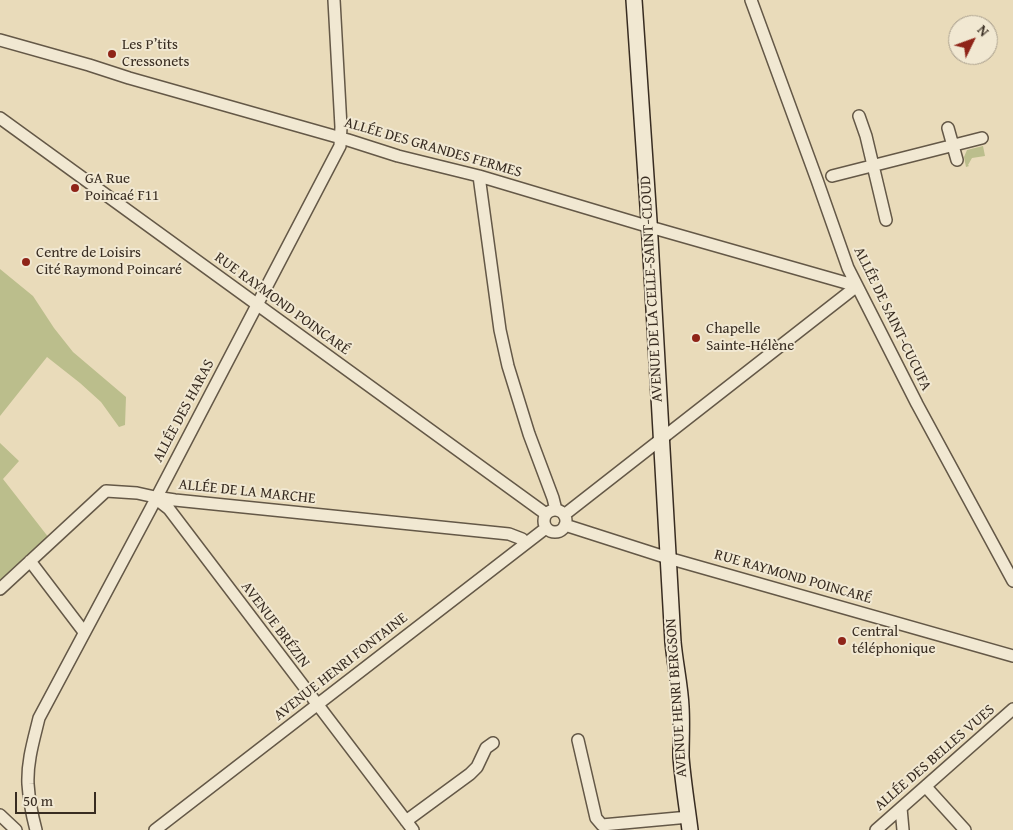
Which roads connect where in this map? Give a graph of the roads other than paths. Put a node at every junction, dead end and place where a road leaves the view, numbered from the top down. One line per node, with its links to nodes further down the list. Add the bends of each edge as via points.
1 (334, 0): 8 (street, ALLÉE DES HARAS)
2 (634, 0): 16 (street, AVENUE DE LA CELLE-SAINT-CLOUD)
3 (751, 0): 17 (street, ALLÉE DE SAINT-CUCUFA)
4 (0, 40): 8 (street, ALLÉE DES GRANDES FERMES)
5 (859, 116): 12 (street)
6 (0, 118): 18 (street, RUE RAYMOND POINCARÉ)
7 (948, 128): 10 (street)
8 (340, 138): 13 (street, ALLÉE DES GRANDES FERMES); 18 (street, ALLÉE DES HARAS, via 340,146)
9 (982, 138): 10 (street)
10 (953, 145): 11 (street); 12 (street)
11 (957, 160)
12 (873, 166): 14 (street); 15 (street)
13 (479, 176): 16 (street, ALLÉE DES GRANDES FERMES); 21 (street, via 508,366)
14 (832, 176)
15 (886, 220)
16 (650, 227): 17 (street, ALLÉE DES GRANDES FERMES); 19 (street, AVENUE DE LA CELLE-SAINT-CLOUD)
17 (857, 286): 19 (street); 27 (street, ALLÉE DE SAINT-CUCUFA, via 916,404)
18 (258, 304): 20 (street, ALLÉE DES HARAS); 21 (street, RUE RAYMOND POINCARÉ, via 517,495)
19 (661, 439): 21 (street); 24 (street, AVENUE DE LA CELLE-SAINT-CLOUD)
20 (155, 497): 23 (street, ALLÉE DE LA MARCHE, via 509,534); 25 (street, ALLÉE DE LA MARCHE, via 106,491); 29 (street, ALLÉE DES HARAS); 31 (street, AVENUE BRÉZIN, via 169,509)
21 (558, 516): 22 (street, via 543,521); 22 (street, via 561,530 551,532); 24 (street, RUE RAYMOND POINCARÉ)
22 (546, 528): 23 (street, AVENUE HENRI FONTAINE)
23 (526, 543): 31 (street, AVENUE HENRI FONTAINE)
24 (668, 558): 26 (street, AVENUE DE LA CELLE-SAINT-CLOUD); 30 (street, RUE RAYMOND POINCARÉ)
25 (30, 561): 28 (street, ALLÉE DE LA MARCHE); 29 (street)
26 (669, 579): 38 (street, AVENUE HENRI BERGSON)
27 (1013, 582)
28 (0, 589)
29 (84, 632): 41 (street, ALLÉE DES HARAS, via 39,718 28,784)
30 (1013, 656)
31 (317, 705): 39 (street, AVENUE BRÉZIN); 42 (street, AVENUE HENRI FONTAINE)
32 (1013, 709): 35 (street, ALLÉE DES BELLES VUES)
33 (578, 740): 38 (street, AVENUE HENRI BERGSON, via 596,818 602,825)
34 (493, 743): 39 (street, AVENUE BRÉZIN, via 486,748 470,774)
35 (926, 787): 36 (street, ALLÉE DES BELLES VUES); 45 (street)
36 (901, 808): 43 (street, ALLÉE DES BELLES VUES); 44 (street)
37 (0, 815): 40 (street)
38 (689, 824)
39 (409, 825)
40 (16, 830)
41 (36, 830)
42 (155, 830)
43 (876, 830)
44 (903, 830)
45 (965, 830)

